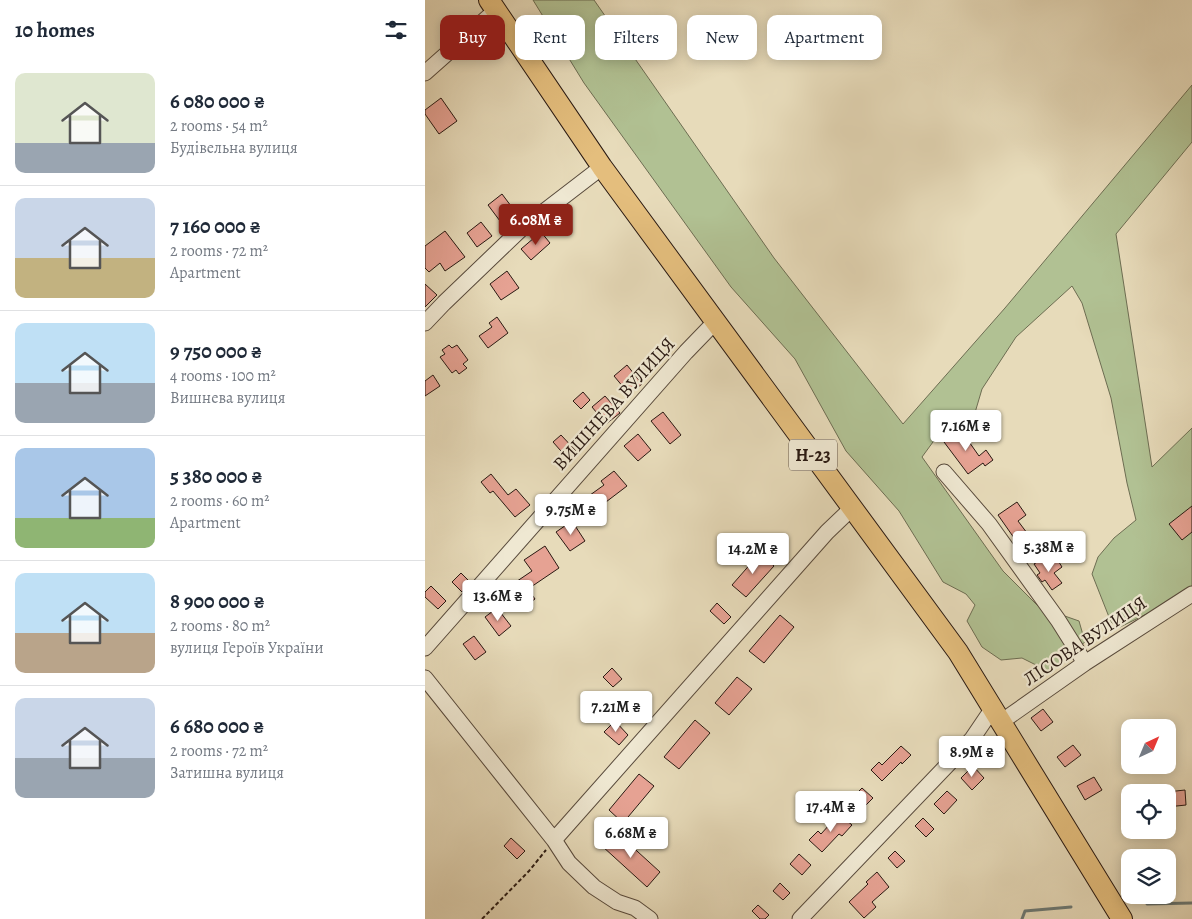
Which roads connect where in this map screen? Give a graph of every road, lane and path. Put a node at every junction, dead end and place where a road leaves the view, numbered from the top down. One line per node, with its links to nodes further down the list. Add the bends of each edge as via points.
1 (492, 5): 2 (street); 3 (main road, Н-23)
2 (425, 73)
3 (602, 166): 4 (main road, Н-23); 5 (street, via 519,230)
4 (715, 322): 7 (main road, Н-23); 9 (street, ВИШНЕВА ВУЛИЦЯ)
5 (425, 323)
6 (944, 472): 10 (street, via 989,524 1058,620)
7 (852, 508): 12 (main road, Н-23, via 958,652); 13 (street)
8 (1192, 594): 10 (street, ЛІСОВА ВУЛИЦЯ)
9 (425, 648)
10 (1085, 664): 12 (street, ЛІСОВА ВУЛИЦЯ)
11 (425, 678): 13 (street)
12 (997, 715): 16 (street); 17 (main road, Н-23)
13 (554, 840): 14 (path); 15 (street, via 569,863 594,887)
14 (482, 919)
15 (650, 919)
16 (800, 919)
17 (1123, 919)

